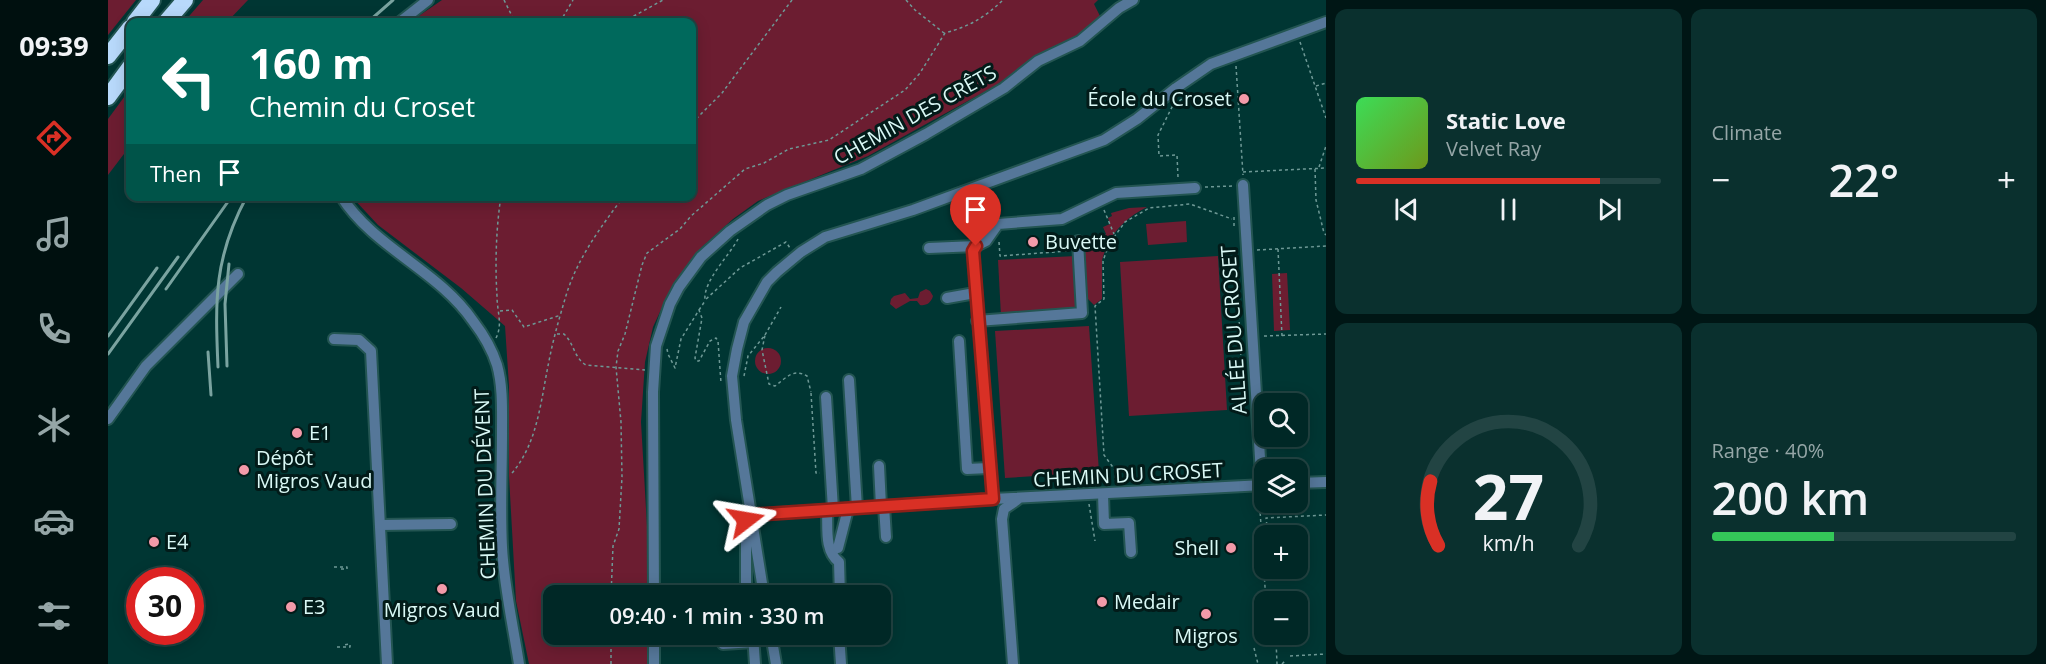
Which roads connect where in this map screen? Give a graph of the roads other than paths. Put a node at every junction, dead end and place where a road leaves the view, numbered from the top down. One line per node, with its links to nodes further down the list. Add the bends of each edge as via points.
1 (152, 0): 5 (highway)
2 (185, 0): 6 (highway)
3 (428, 0): 7 (street)
4 (1133, 0): 46 (street, CHEMIN DES CRÊTS, via 1080,41 1038,61 968,110 868,165 787,195 743,220 714,244 691,271 670,304 656,346 653,371)
5 (138, 18)
6 (169, 18)
7 (405, 18)
8 (1326, 22): 40 (street, via 1211,64 1104,140 914,210 834,234 817,241 777,272 744,322 732,376)
9 (126, 33): 10 (highway)
10 (108, 57)
11 (126, 72): 12 (highway)
12 (108, 97)
13 (1243, 185): 28 (street, ALLÉE DU CROSET)
14 (1195, 188): 16 (street, via 1116,194 1062,219 998,224)
15 (344, 201): 55 (street, CHEMIN DU DÉVENT, via 372,232 453,298 471,317 491,350 499,374 502,407 502,547)
16 (979, 245): 18 (street); 20 (street, via 973,251)
17 (1078, 246): 22 (street, via 1082,313)
18 (929, 248)
19 (238, 274): 27 (street, via 146,366)
20 (975, 293): 21 (street); 22 (street)
21 (947, 298)
22 (977, 321): 24 (street)
23 (334, 339): 42 (street, via 360,340 371,351)
24 (980, 349): 30 (street); 30 (street, via 959,347 967,469)
25 (849, 380): 38 (street)
26 (826, 397): 39 (street)
27 (108, 419)
28 (1261, 459)
29 (879, 466): 37 (street)
30 (989, 468): 35 (street)
31 (1326, 482): 32 (street)
32 (1308, 483)
33 (1254, 489): 34 (street, CHEMIN DU CROSET)
34 (1103, 494): 36 (street, CHEMIN DU CROSET); 45 (street, via 1104,524 1129,523)
35 (993, 499): 36 (street, CHEMIN DU CROSET); 37 (street, CHEMIN DU CROSET)
36 (1020, 499): 60 (street, via 1007,506 1002,519)
37 (882, 506): 38 (street, CHEMIN DU CROSET); 43 (street)
38 (853, 508): 39 (street, CHEMIN DU CROSET); 44 (street)
39 (830, 510): 40 (street, CHEMIN DU CROSET); 49 (street, via 829,551 839,562)
40 (751, 515): 47 (street, via 746,520); 48 (street)
41 (451, 524): 42 (street)
42 (380, 525): 54 (street)
43 (886, 537)
44 (838, 548)
45 (1131, 552)
46 (654, 585)
47 (746, 585)
48 (762, 585)
49 (840, 585)
50 (654, 645): 56 (street)
51 (754, 645): 57 (street)
52 (773, 645): 58 (street)
53 (840, 645): 59 (street)
54 (387, 664)
55 (519, 664)
56 (654, 664)
57 (755, 664)
58 (776, 664)
59 (841, 664)
60 (1013, 664)

